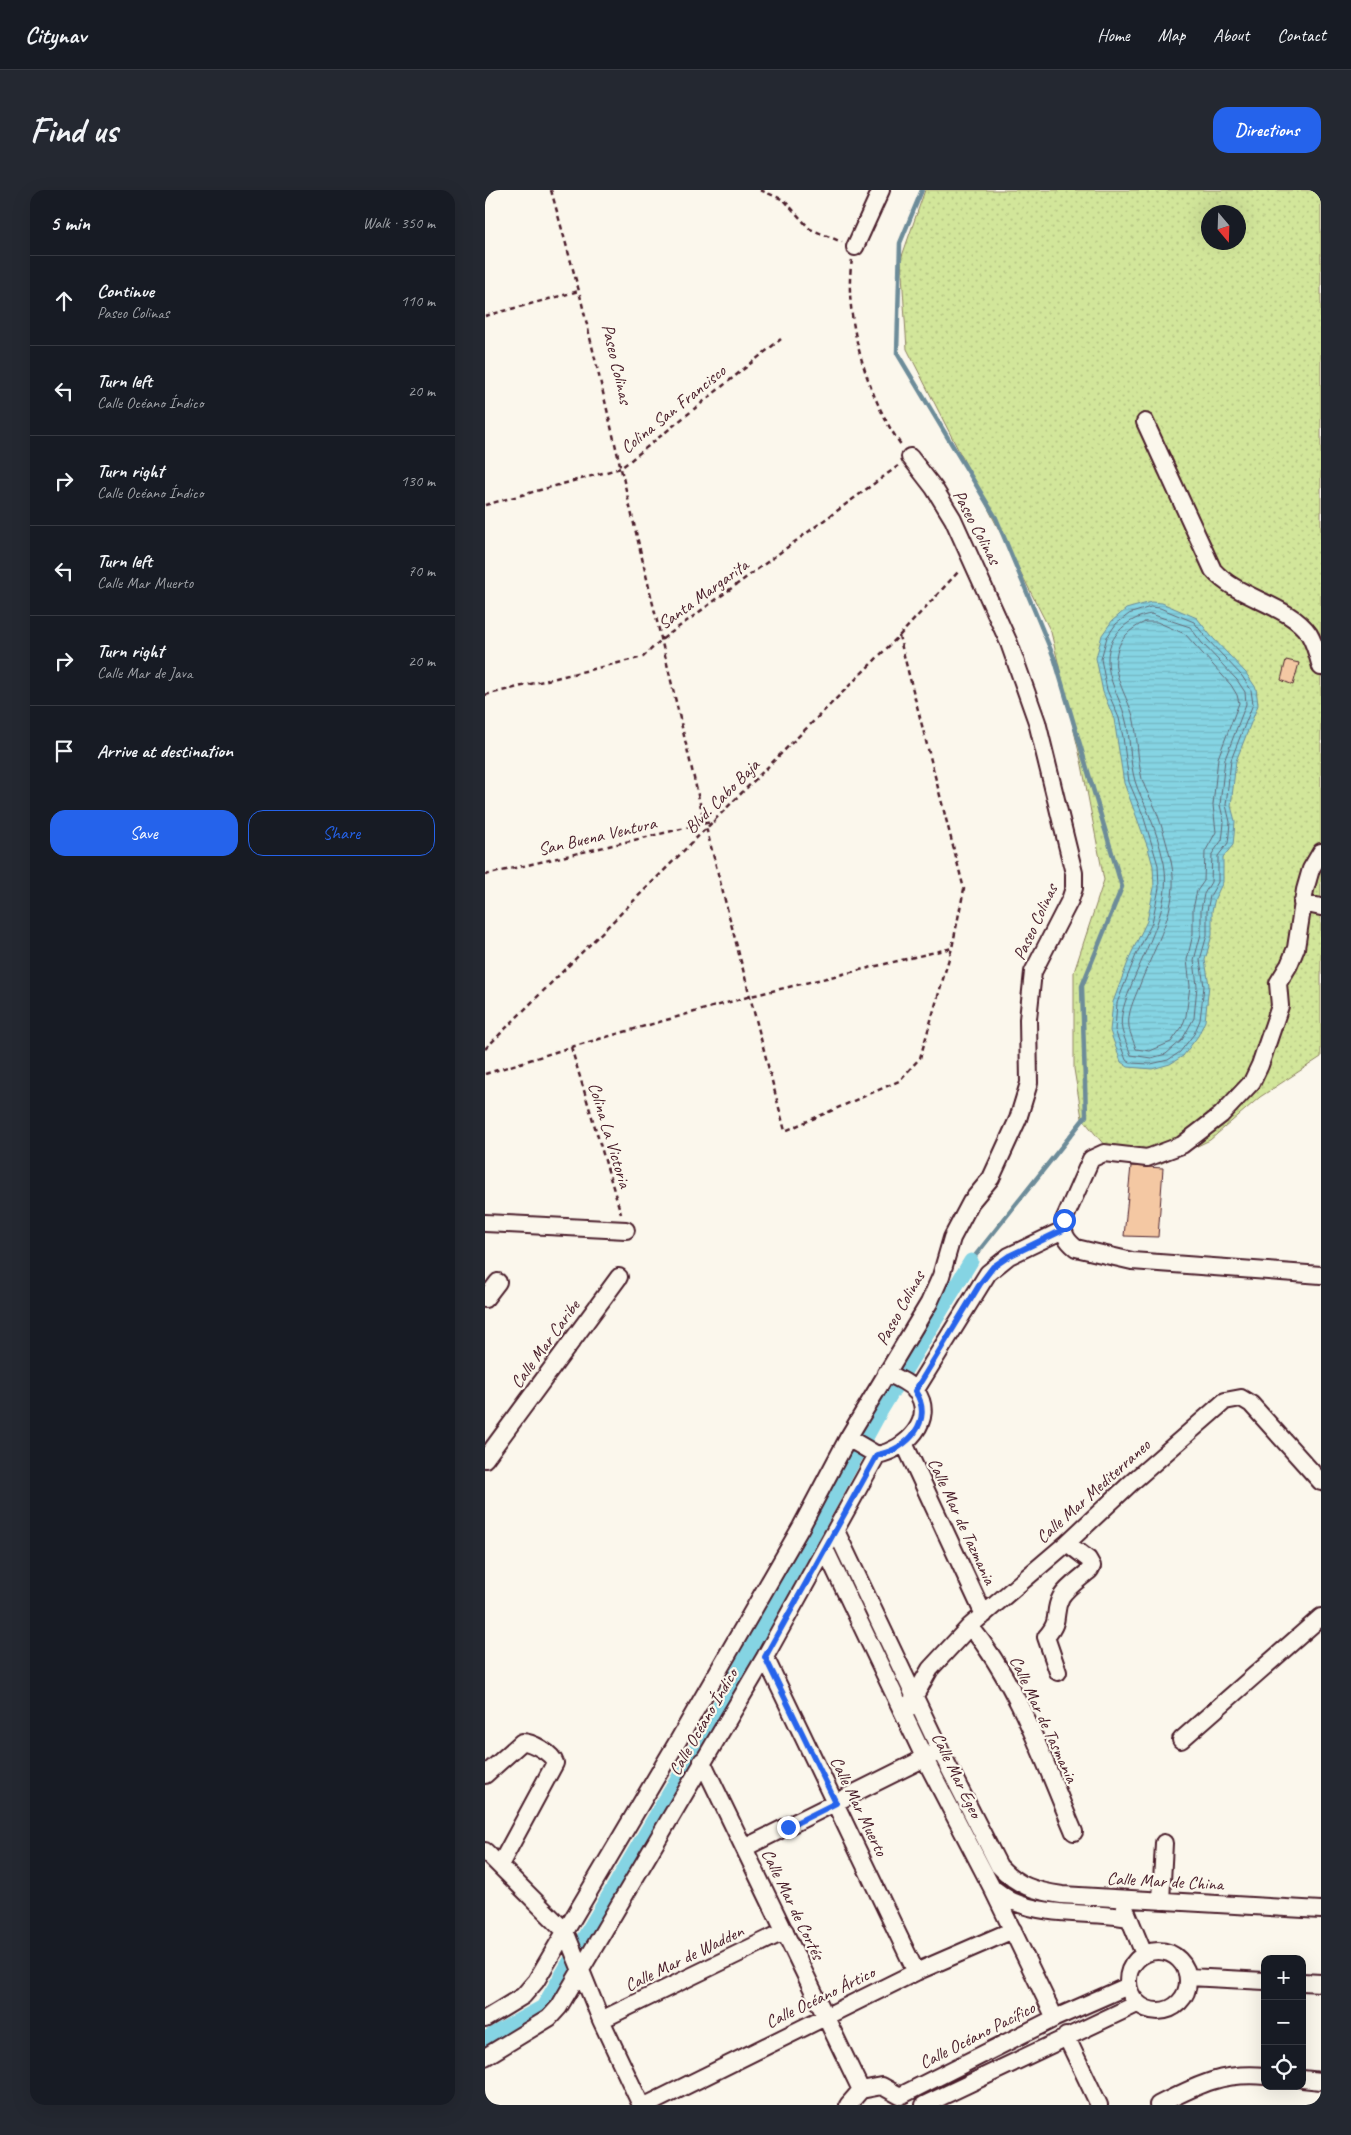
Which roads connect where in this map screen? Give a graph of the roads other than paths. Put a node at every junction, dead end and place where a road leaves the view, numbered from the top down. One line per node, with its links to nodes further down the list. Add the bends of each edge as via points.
1 (881, 190): 2 (street)
2 (855, 247)
3 (1145, 422): 5 (street, via 1213,570 1228,586 1301,625 1313,644)
4 (910, 457): 16 (street, Paseo Colinas, via 949,511 1009,643 1037,722 1075,873 1074,888 1033,972 1028,1019 1029,1083 1018,1119 991,1178 971,1202 952,1238)
5 (1321, 667)
6 (1321, 852): 7 (street, via 1311,869)
7 (1302, 902): 8 (street); 11 (street, via 1296,948 1278,983 1280,1006 1260,1066 1251,1082 1221,1115 1182,1144 1147,1158 1104,1153 1091,1159 1064,1220)
8 (1321, 907)
9 (485, 1224): 10 (street)
10 (626, 1230)
11 (1063, 1230): 12 (street, via 1069,1243 1076,1248 1132,1261); 16 (street, via 993,1267)
12 (1321, 1275)
13 (619, 1277): 19 (street, Calle Mar Caribe)
14 (497, 1282): 15 (street)
15 (485, 1300)
16 (901, 1381): 17 (street, via 920,1402 921,1418); 18 (street, Calle Océano Índico)
17 (905, 1445): 18 (street, via 888,1453); 24 (street, Calle Mar de Tazmania)
18 (863, 1447): 21 (street, Calle Océano Índico); 49 (street, Calle Océano Índico, via 738,1638)
19 (485, 1459)
20 (1321, 1482): 22 (street, Calle Mar Mediterraneo, via 1251,1404 1241,1398 1231,1399 1221,1404 1131,1483)
21 (836, 1532): 23 (street, Calle Océano Índico); 29 (street, Calle Mar Egeo)
22 (1067, 1543): 24 (street, Calle Mar Mediterraneo); 28 (street, via 1092,1566 1061,1596 1057,1623 1046,1637)
23 (825, 1549): 27 (street, Calle Océano Índico); 30 (street, Calle Mar Egeo)
24 (984, 1615): 26 (street, Calle Mar Mediterraneo)
25 (1321, 1617): 31 (street)
26 (970, 1626): 29 (street, Calle Mar Mediterraneo, via 930,1669); 36 (street, Calle Mar de Tasmania, via 993,1656 1013,1693)
27 (765, 1657): 33 (street, Calle Océano Índico); 35 (street, Calle Mar Muerto)
28 (1058, 1672)
29 (914, 1695): 30 (street, Calle Mar Mediterraneo); 32 (street, Calle Mar Egeo)
30 (905, 1712): 32 (street, Calle Mar Egeo)
31 (1181, 1740)
32 (933, 1754): 35 (street); 41 (street, Calle Mar Egeo, via 999,1866); 42 (street, Calle Mar Egeo)
33 (702, 1761): 38 (street, Calle Mar de Cortés); 51 (street, Calle Océano Índico)
34 (485, 1775): 40 (street, via 522,1742 552,1756 555,1763)
35 (836, 1803): 38 (street); 52 (street, Calle Mar Muerto)
36 (1074, 1832)
37 (1164, 1842): 44 (street)
38 (744, 1848): 48 (street, Calle Mar de Cortés)
39 (485, 1851): 40 (street)
40 (500, 1865): 49 (street)
41 (1011, 1878): 43 (street, Calle Mar de China, via 1044,1892)
42 (993, 1888): 46 (street, Calle Mar de China, via 1012,1901 1043,1910); 47 (street, Calle Mar Egeo)
43 (1122, 1900): 44 (street, Calle Mar de China); 46 (street)
44 (1161, 1901): 45 (street, Calle Mar de China)
45 (1321, 1910)
46 (1129, 1917): 50 (street)
47 (1013, 1930): 52 (street, Calle Océano Ártico); 60 (street, Calle Mar Egeo)
48 (785, 1931): 59 (street, Calle Mar de Cortés); 62 (street, Calle Mar de Wadden)
49 (566, 1933): 51 (street); 61 (street, Calle Océano Índico, via 530,1989)
50 (1144, 1954): 53 (street, via 1163,1950 1181,1959); 57 (street, via 1131,1967)
51 (579, 1964): 62 (street); 64 (street, Calle Océano Índico, via 556,2013)
52 (916, 1972): 59 (street, Calle Océano Ártico)
53 (1189, 1977): 54 (street); 58 (street, via 1186,1995 1173,2009 1154,2012)
54 (1261, 1981)
55 (1306, 1982): 56 (street)
56 (1321, 1983)
57 (1128, 1986): 58 (street); 60 (street, Calle Océano Pacífico)
58 (1137, 2004): 63 (street)
59 (826, 2016): 68 (street, Calle Mar de Cortés); 71 (street, Calle Océano Ártico)
60 (1055, 2018): 69 (street, Calle Océano Pacífico)
61 (485, 2019)
62 (601, 2020): 70 (street)
63 (1066, 2036): 73 (street); 74 (street)
64 (485, 2057)
65 (1261, 2076): 75 (street, via 1212,2079)
66 (1306, 2079): 67 (street)
67 (1321, 2081)
68 (861, 2090): 69 (street, Calle Océano Pacífico, via 882,2086); 72 (street)
69 (902, 2100)
70 (641, 2105)
71 (647, 2105)
72 (848, 2105)
73 (924, 2105)
74 (1099, 2105)
75 (1157, 2105)

